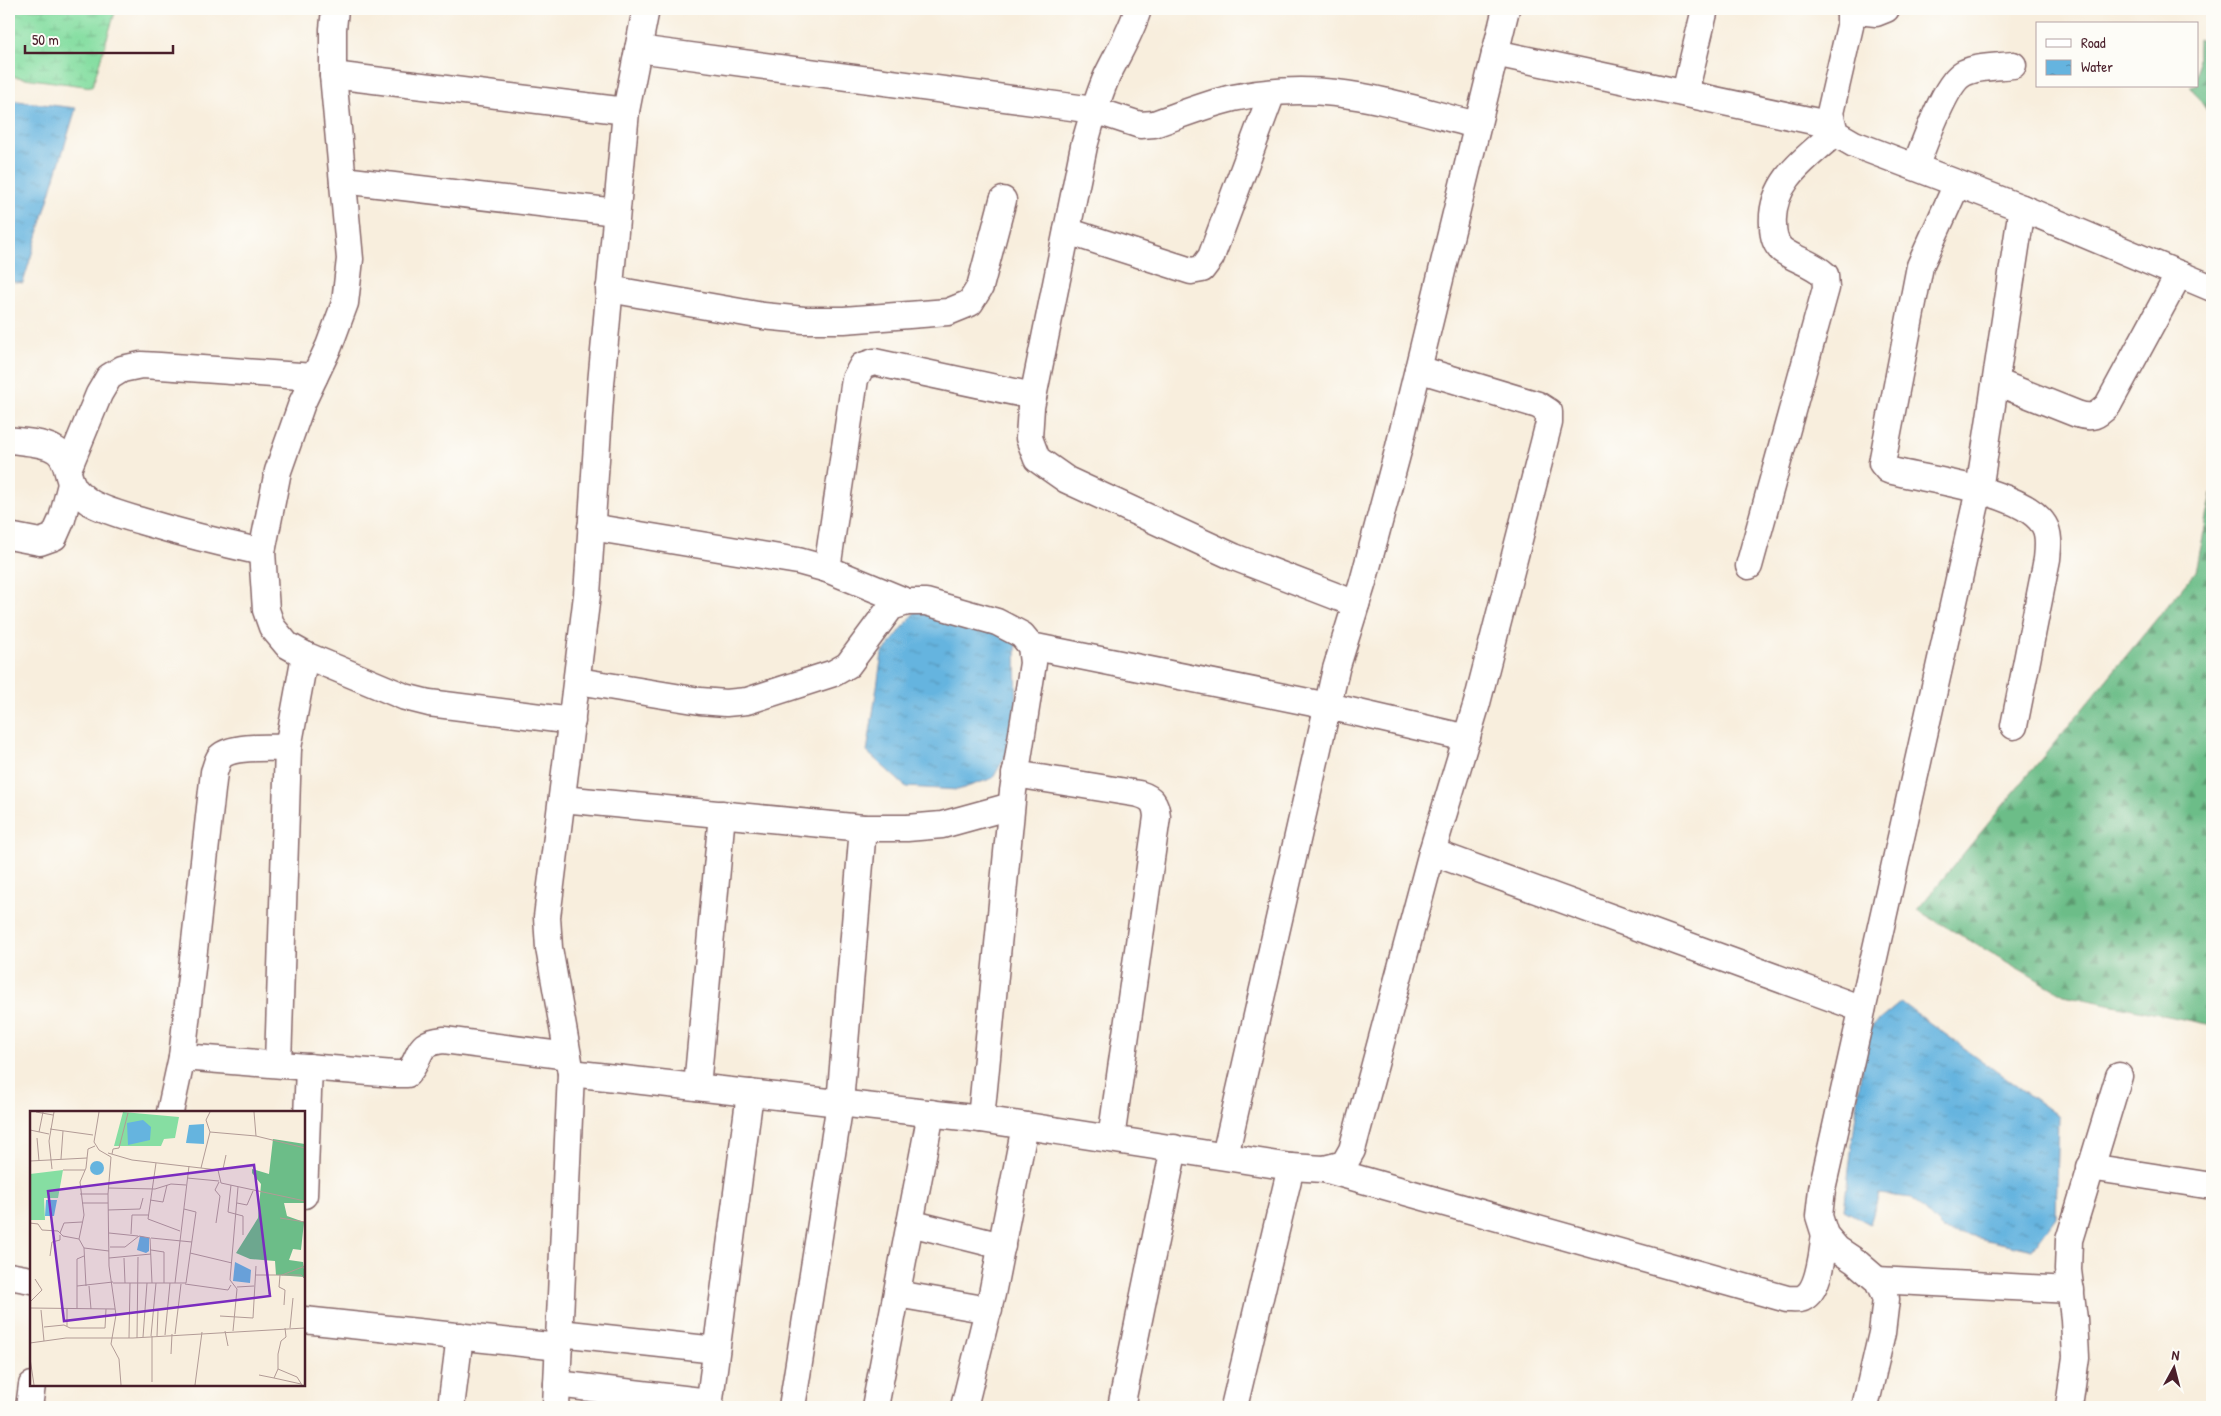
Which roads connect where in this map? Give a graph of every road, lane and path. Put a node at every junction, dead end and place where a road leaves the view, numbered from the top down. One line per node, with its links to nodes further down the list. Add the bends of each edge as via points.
1 (335, 9): 11 (street)
2 (646, 9): 8 (street)
3 (1138, 9): 14 (street)
4 (1506, 9): 9 (street)
5 (1705, 9): 13 (street)
6 (1886, 9): 7 (street, via 1876,13)
7 (1849, 10): 17 (street, via 1850,26 1830,113)
8 (638, 49): 14 (street); 15 (street)
9 (1495, 53): 13 (street); 16 (street)
10 (2013, 65): 18 (street, via 1979,69 1955,80 1946,93)
11 (333, 75): 15 (street); 19 (street)
12 (1272, 92): 14 (street, via 1232,98 1154,124 1140,125); 16 (street, via 1338,93); 24 (street, via 1212,257 1202,269 1191,271)
13 (1685, 94): 17 (street)
14 (1094, 110): 24 (street)
15 (626, 111): 23 (street)
16 (1477, 125): 28 (street)
17 (1833, 129): 18 (street, via 1854,144); 38 (street, via 1784,179 1773,211 1776,242 1782,249 1821,270 1825,275 1826,288)
18 (1915, 168): 20 (street)
19 (343, 180): 23 (street); 29 (street, via 350,258 345,303)
20 (1958, 184): 22 (street); 34 (street, via 1920,266 1882,463 1888,470)
21 (1003, 200): 27 (street, via 980,287 970,303 948,312 804,320)
22 (2022, 208): 25 (street); 30 (street)
23 (616, 212): 27 (street)
24 (1067, 232): 31 (street)
25 (2179, 274): 26 (street); 30 (street, via 2108,405 2098,416 2088,418)
26 (2212, 288)
27 (609, 289): 35 (street)
28 (1418, 369): 41 (street); 48 (street, via 1538,405 1549,412 1549,424)
29 (314, 377): 33 (street, via 141,365 122,369 109,377 99,394); 37 (street, via 278,471)
30 (1996, 382): 34 (street)
31 (1033, 396): 39 (street, via 874,362 862,366 855,379); 41 (street, via 1028,438 1037,459 1066,480 1234,557)
32 (9, 440): 33 (street, via 56,450)
33 (70, 476): 36 (street, via 62,519 54,537 40,542); 37 (street, via 78,493 91,503 115,513)
34 (1979, 490): 47 (street, via 2024,506 2037,515 2048,540); 56 (street)
35 (592, 527): 39 (street, via 758,554); 44 (street)
36 (9, 536)
37 (262, 552): 43 (street, via 266,610 272,627 287,645)
38 (1749, 566)
39 (827, 569): 40 (street)
40 (907, 602): 42 (street, via 926,602 998,622 1022,635); 44 (street, via 891,607 848,665 834,673 747,700 726,703 700,701)
41 (1356, 604): 45 (street)
42 (1031, 646): 45 (street); 50 (street, via 1033,663)
43 (305, 656): 46 (street, via 405,697 429,703); 49 (street)
44 (578, 681): 46 (street)
45 (1328, 706): 48 (street); 71 (street)
46 (572, 721): 51 (street)
47 (2014, 726)
48 (1466, 738): 55 (street)
49 (288, 748): 57 (street, via 227,752 219,758 214,772); 58 (street)
50 (1015, 774): 52 (street); 69 (street, via 1139,794 1150,797 1156,806)
51 (562, 799): 53 (street); 59 (street, via 547,917 549,948)
52 (1011, 806): 54 (street, via 942,825); 67 (street)
53 (722, 814): 54 (street); 62 (street)
54 (863, 828): 64 (street)
55 (1432, 852): 56 (street); 75 (street, via 1352,1150 1344,1164)
56 (1862, 1009): 78 (street, via 1822,1189 1819,1216)
57 (182, 1057): 58 (street); 65 (street)
58 (278, 1064): 60 (street)
59 (569, 1065): 60 (street, via 444,1040 430,1041 421,1048 414,1067 406,1074); 62 (street); 88 (street)
60 (309, 1067): 74 (street)
61 (2119, 1076): 73 (street)
62 (697, 1087): 63 (street)
63 (750, 1093): 64 (street); 89 (street)
64 (840, 1103): 66 (street); 95 (street)
65 (170, 1111)
66 (931, 1113): 67 (street); 77 (street)
67 (981, 1119): 68 (street)
68 (1025, 1126): 69 (street); 79 (street)
69 (1111, 1139): 70 (street)
70 (1174, 1148): 71 (street); 98 (street)
71 (1225, 1156): 72 (street)
72 (1291, 1167): 75 (street); 99 (street)
73 (2090, 1167): 76 (street); 83 (street, via 2069,1240)
74 (305, 1169)
75 (1324, 1169): 78 (street, via 1787,1299 1802,1299 1810,1292 1818,1277)
76 (2212, 1186)
77 (910, 1223): 79 (street); 84 (street)
78 (1825, 1235): 82 (street, via 1837,1249)
79 (1002, 1246): 85 (street)
80 (9, 1276): 81 (street)
81 (30, 1280)
82 (1877, 1280): 83 (street); 100 (street, via 1886,1299 1882,1333)
83 (2071, 1290): 101 (street, via 2076,1357)
84 (897, 1294): 85 (street); 96 (street)
85 (989, 1310): 97 (street)
86 (305, 1320): 87 (street)
87 (460, 1336): 88 (street); 94 (street)
88 (559, 1340): 89 (street); 91 (street)
89 (716, 1350): 92 (street)
90 (32, 1386): 93 (street)
91 (557, 1396): 92 (street)
92 (709, 1405)
93 (29, 1407)
94 (451, 1407)
95 (792, 1407)
96 (875, 1407)
97 (964, 1407)
98 (1121, 1407)
99 (1234, 1407)
100 (1865, 1407)
101 (2069, 1407)

